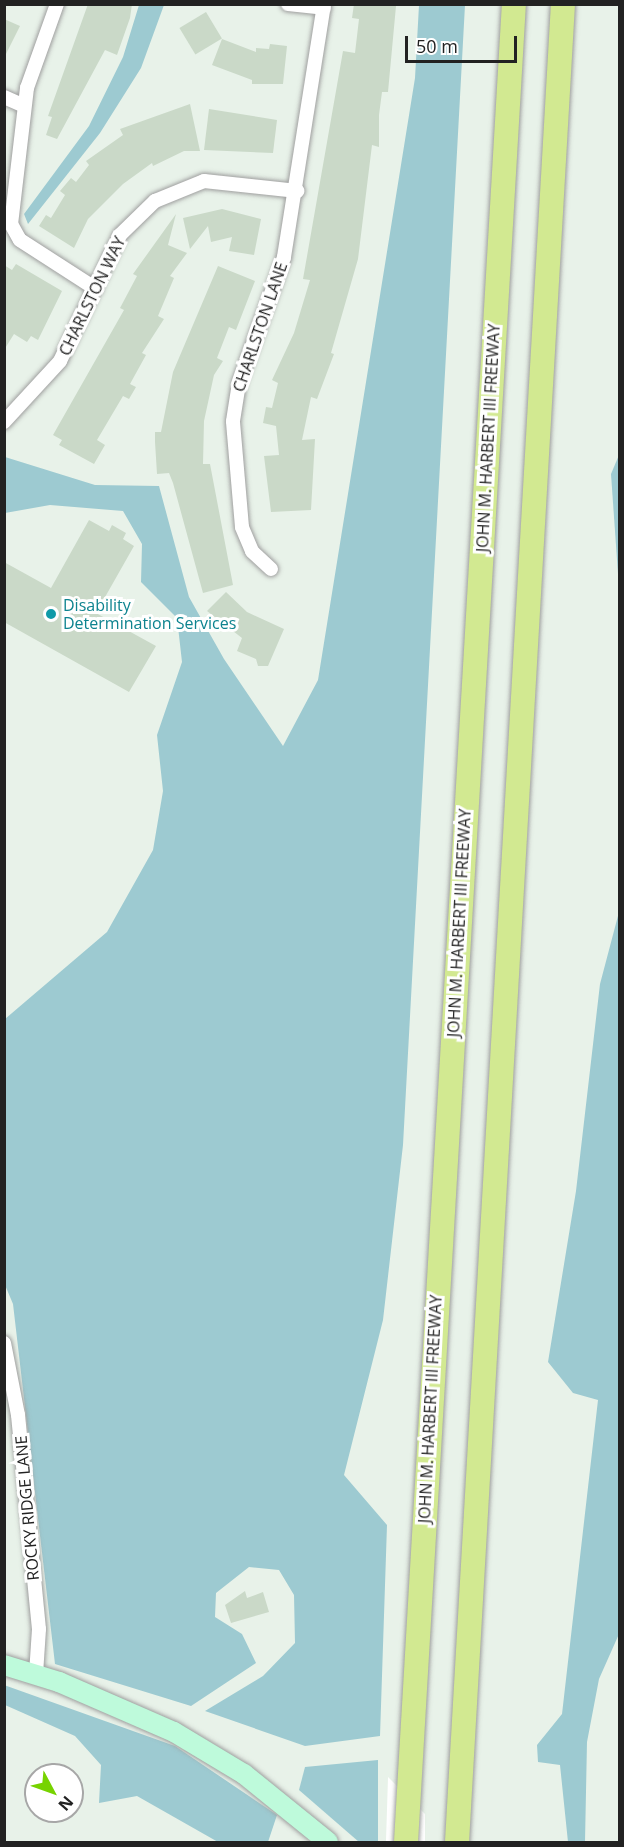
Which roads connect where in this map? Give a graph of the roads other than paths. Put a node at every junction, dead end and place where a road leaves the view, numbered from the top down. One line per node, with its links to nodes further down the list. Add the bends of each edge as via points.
1 (57, 4): 7 (street)
2 (288, 4): 5 (street)
3 (514, 4): 16 (highway, JOHN M. HARBERT III FREEWAY)
4 (563, 4): 17 (highway)
5 (324, 6): 8 (street, CHARLSTON LANE)
6 (4, 97): 7 (street)
7 (24, 106): 9 (street, via 11,224 20,240)
8 (297, 192): 9 (street, CHARLSTON WAY, via 223,180 170,192 144,210 120,235); 11 (street, CHARLSTON LANE, via 274,295 239,384 233,421 242,528 252,551)
9 (96, 289): 10 (street, CHARLSTON WAY, via 60,361)
10 (4, 422)
11 (271, 569)
12 (4, 1343): 14 (street, ROCKY RIDGE LANE, via 18,1415 39,1629)
13 (4, 1665): 14 (street)
14 (36, 1674): 15 (street, via 130,1711 214,1754 274,1796)
15 (328, 1842)
16 (406, 1842)
17 (456, 1842)

